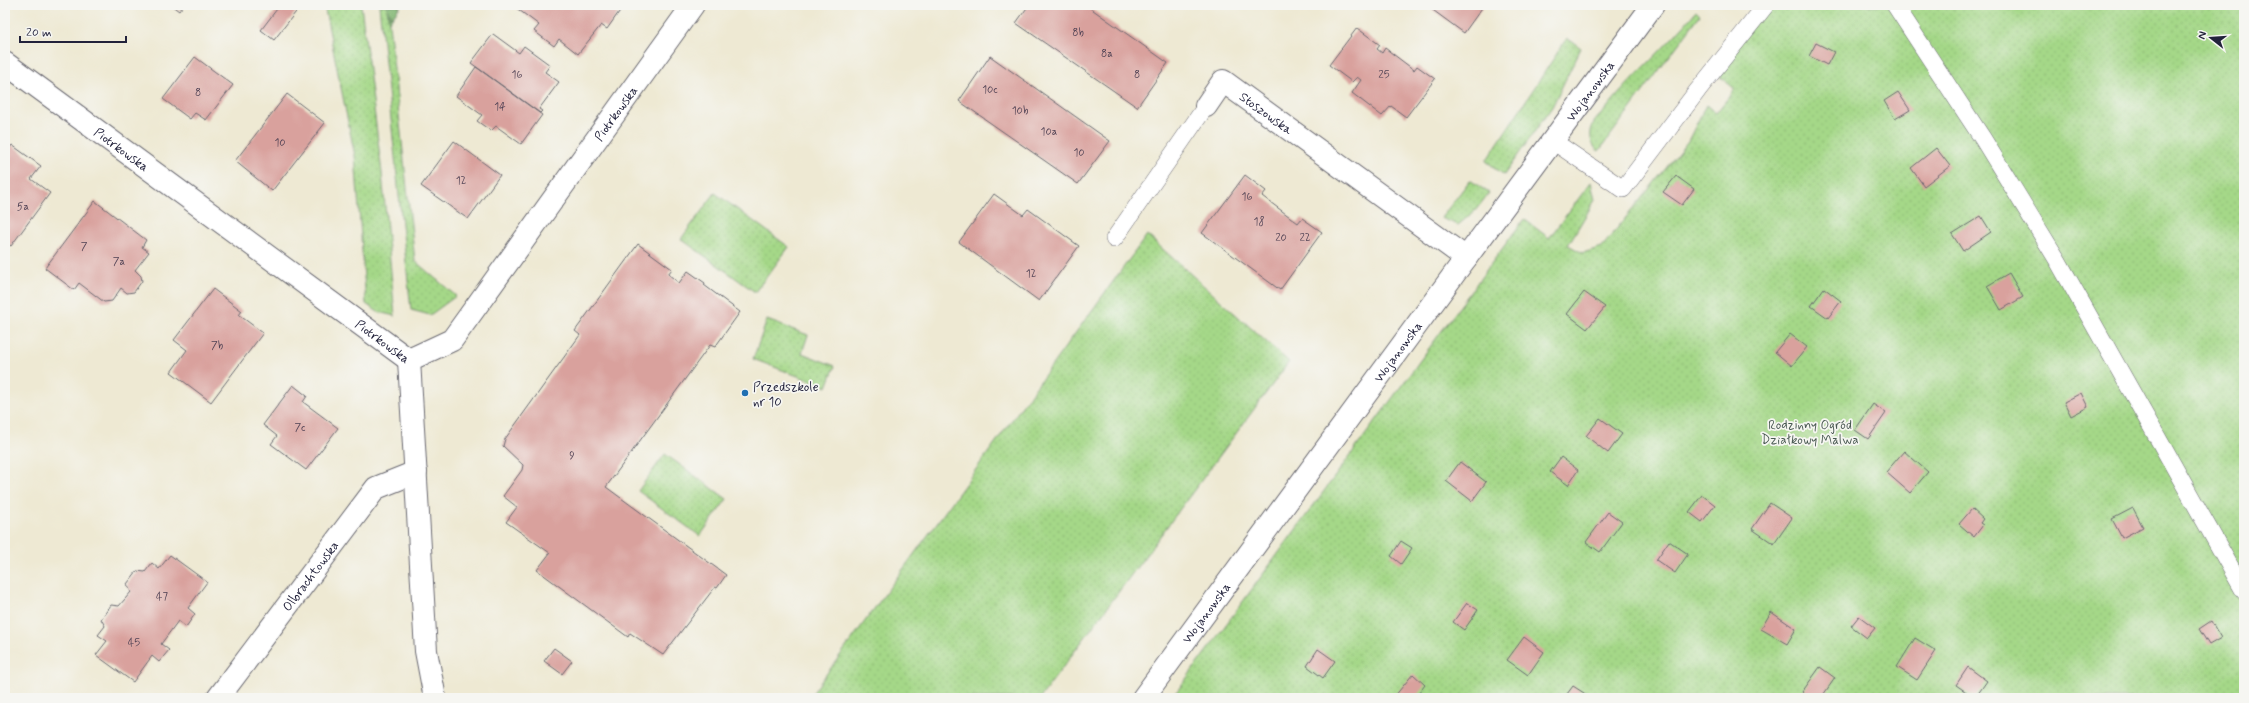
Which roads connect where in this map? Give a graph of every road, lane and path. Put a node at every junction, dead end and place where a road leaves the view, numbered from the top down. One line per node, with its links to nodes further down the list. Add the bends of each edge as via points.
1 (693, 5): 10 (street, Piotrkowska, via 452,340)
2 (1653, 5): 7 (street, Wojanowska)
3 (1766, 5): 7 (lane, via 1623,189)
4 (1895, 5): 12 (lane, via 1983,139 2058,261)
5 (5, 63): 10 (street, Piotrkowska)
6 (1206, 106): 8 (lane, Stoszowska); 9 (street, Stoszowska, via 1223,82)
7 (1553, 141): 9 (street, Wojanowska)
8 (1114, 239)
9 (1466, 258): 15 (street, Wojanowska)
10 (409, 360): 11 (street)
11 (416, 472): 13 (street, Olbrachtowska, via 376,488); 14 (street, via 426,651)
12 (2244, 591)
13 (218, 698)
14 (435, 698)
15 (1143, 698)

